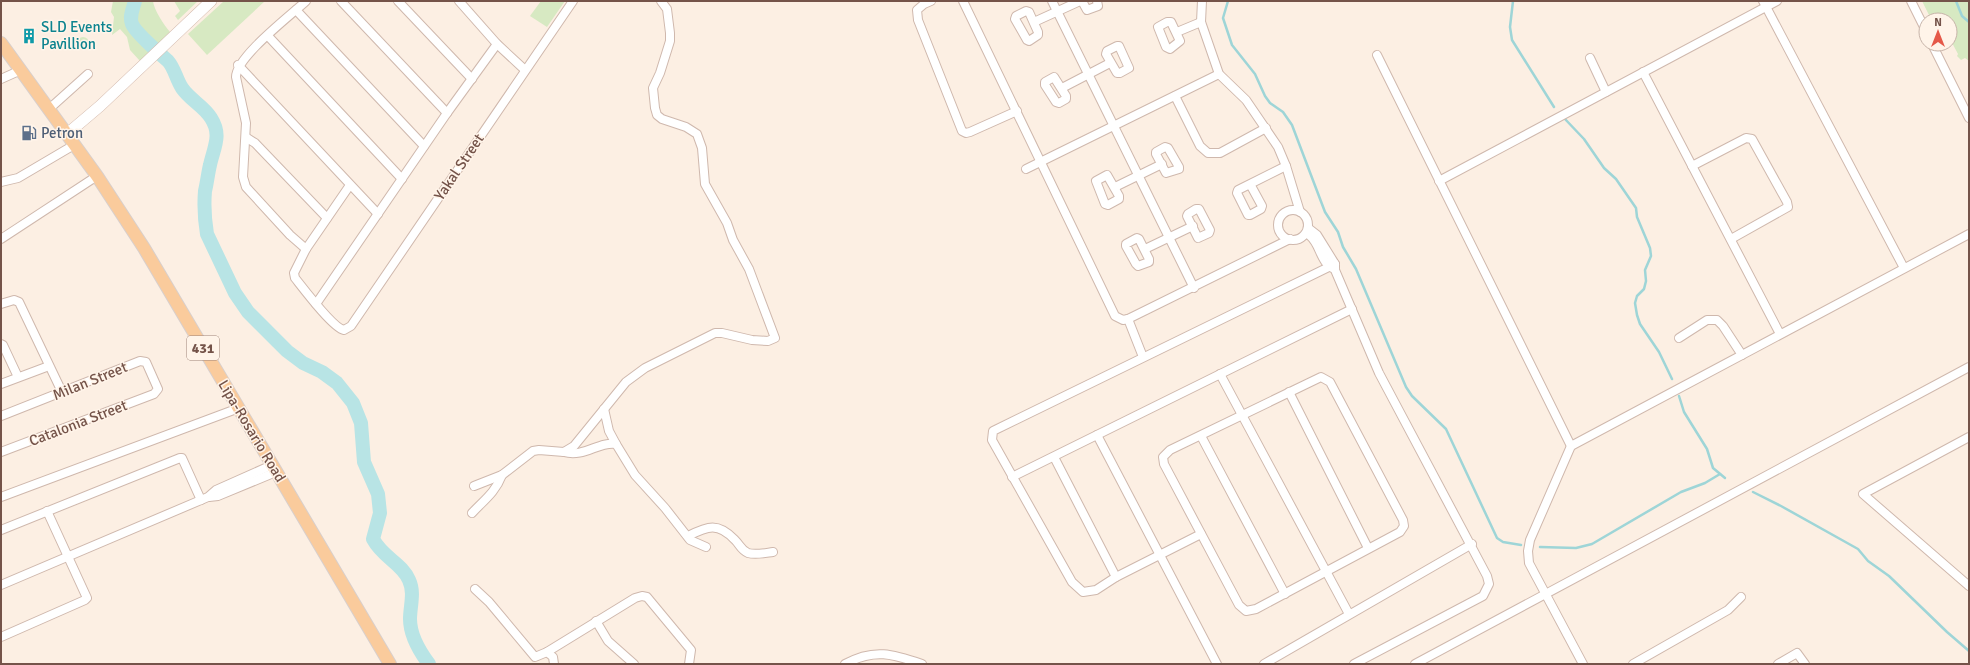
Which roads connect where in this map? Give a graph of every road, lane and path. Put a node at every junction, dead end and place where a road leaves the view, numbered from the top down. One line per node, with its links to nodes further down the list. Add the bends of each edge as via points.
1 (211, 1): 48 (street)
2 (306, 1): 17 (street)
3 (341, 1): 44 (street)
4 (398, 1): 38 (street)
5 (459, 1): 25 (street)
6 (572, 1): 32 (street, Yakal Street)
7 (661, 1): 98 (street, via 667,9 670,41 653,88 657,115 697,134 703,155 705,184 749,269 775,338 768,341 752,340 722,333 705,338 645,368 626,382)
8 (932, 1): 43 (street, via 918,10 918,20 962,131 970,132)
9 (963, 1): 43 (street)
10 (1052, 1): 18 (street)
11 (1081, 1): 12 (street, via 1089,11 1098,6); 18 (street)
12 (1096, 1)
13 (1202, 1): 21 (street)
14 (1777, 1): 16 (street)
15 (1911, 1): 19 (street)
16 (1765, 4): 33 (street); 78 (street)
17 (296, 10): 23 (street); 51 (street)
18 (1057, 11): 20 (street); 36 (street)
19 (1918, 15)
20 (1034, 22)
21 (1201, 22): 22 (street); 35 (street)
22 (1177, 32)
23 (268, 36): 30 (street); 59 (street)
24 (1, 43): 31 (main road, Lipa-Rosario Road / 431)
25 (497, 44): 32 (street); 38 (street)
26 (1936, 52): 45 (street)
27 (1377, 55): 60 (street)
28 (1590, 58): 40 (street)
29 (1110, 63): 36 (street)
30 (238, 65): 49 (street, via 236,83 245,117); 63 (street)
31 (21, 70): 37 (street); 42 (main road, Lipa-Rosario Road / 431)
32 (525, 70): 81 (street, Yakal Street, via 350,326 344,330 338,327)
33 (1643, 72): 40 (street); 55 (street)
34 (88, 74): 42 (street)
35 (1219, 74): 41 (street); 47 (street, via 1246,100)
36 (1089, 75): 39 (street); 46 (street)
37 (1, 78)
38 (472, 79): 44 (street)
39 (1062, 88)
40 (1606, 92): 60 (street)
41 (1175, 96): 46 (street); 47 (street, via 1200,146 1208,154 1220,153)
42 (49, 109): 48 (main road, Lipa-Rosario Road / 431)
43 (1017, 111): 52 (street)
44 (447, 113): 51 (street)
45 (1969, 118)
46 (1114, 126): 52 (street); 57 (street)
47 (1266, 128): 54 (street)
48 (67, 134): 50 (main road, Lipa-Rosario Road / 431)
49 (246, 138): 67 (street, via 255,143); 75 (street, via 243,177 248,191)
50 (74, 145): 58 (main road, Lipa-Rosario Road / 431); 61 (street, via 18,178)
51 (424, 146): 59 (street)
52 (1042, 161): 56 (street); 83 (street, via 1115,316 1123,320)
53 (1162, 164): 57 (street)
54 (1286, 166): 62 (street); 65 (street)
55 (1692, 166): 74 (street); 74 (street, via 1746,138 1752,139 1787,202 1788,207)
56 (1026, 169)
57 (1138, 175): 64 (street); 71 (street)
58 (97, 176): 72 (street); 97 (main road, Lipa-Rosario Road / 431, via 144,248)
59 (402, 179): 66 (street)
60 (1440, 181): 105 (street)
61 (1, 182)
62 (1250, 184)
63 (350, 185): 66 (street); 67 (street)
64 (1115, 187)
65 (1300, 212): 69 (street, via 1307,218); 73 (street, via 1290,210 1279,220 1279,230)
66 (378, 214): 81 (street)
67 (327, 218): 75 (street)
68 (1193, 226): 71 (street)
69 (1307, 230): 73 (street, via 1299,239); 77 (street, via 1323,258)
70 (1969, 234): 78 (street)
71 (1169, 238): 76 (street); 79 (street)
72 (1, 239)
73 (1290, 239): 79 (street)
74 (1731, 239): 84 (street)
75 (306, 249): 81 (street, via 295,268 294,275)
76 (1145, 249)
77 (1333, 267): 82 (street); 88 (street)
78 (1904, 268): 84 (street)
79 (1194, 288): 83 (street)
80 (1, 304): 89 (street, via 14,300 18,302)
81 (316, 304)
82 (1352, 310): 91 (street); 120 (street, via 1379,373)
83 (1128, 319): 88 (street)
84 (1780, 334): 87 (street)
85 (1679, 338): 87 (street, via 1706,320 1717,320)
86 (1, 344): 92 (street, via 4,345)
87 (1742, 355): 105 (street)
88 (1143, 357): 111 (street, via 996,428 991,434 992,440)
89 (49, 366): 92 (street); 94 (street)
90 (1969, 367): 132 (street)
91 (1220, 374): 100 (street); 101 (street)
92 (18, 377): 93 (street)
93 (1, 384)
94 (62, 392): 96 (street, Milan Street, via 143,361 146,362 157,384 158,389); 99 (street, Milan Street)
95 (1288, 392): 100 (street); 122 (street); 122 (street, via 1316,378 1324,378 1330,382 1403,520 1404,526 1400,532)
96 (154, 394): 106 (street, Catalonia Street)
97 (239, 408): 109 (main road, Lipa-Rosario Road / 431); 113 (street)
98 (604, 409): 104 (street, via 609,431); 107 (street, via 574,446)
99 (1, 416)
100 (1242, 416): 102 (street); 126 (street)
101 (1097, 435): 108 (street); 124 (street)
102 (1201, 436): 118 (street, via 1170,450 1163,460); 131 (street)
103 (1969, 437): 129 (street, via 1863,494)
104 (616, 444): 107 (street, via 609,443 583,452); 119 (street, via 635,475)
105 (1571, 446): 132 (street, via 1530,540 1528,551 1529,563)
106 (1, 452)
107 (564, 452): 110 (street, via 533,452)
108 (1054, 456): 111 (street); 127 (street)
109 (274, 469): 114 (street, via 216,490); 139 (main road, Lipa-Rosario Road / 431)
110 (502, 475): 112 (street); 116 (street, via 486,501)
111 (1012, 477): 127 (street, via 1076,588 1083,592 1096,590)
112 (474, 486)
113 (1, 497)
114 (204, 498): 115 (street, via 181,458); 125 (street)
115 (47, 511): 117 (street); 125 (street)
116 (472, 513)
117 (1, 530)
118 (1201, 534): 124 (street); 131 (street, via 1243,609 1256,609)
119 (688, 536): 121 (street, via 690,540); 123 (street, via 705,528 717,528 736,540 742,550 754,554)
120 (1472, 544): 134 (street); 148 (street, via 1489,584 1483,596)
121 (706, 547)
122 (1368, 548): 126 (street)
123 (773, 552)
124 (1160, 554): 127 (street); 146 (street)
125 (69, 557): 128 (street); 136 (street, via 87,599)
126 (1326, 573): 131 (street); 134 (street)
127 (1116, 577)
128 (1, 585)
129 (1969, 586)
130 (475, 589): 138 (street)
131 (1285, 594)
132 (1545, 594): 149 (street); 150 (street)
133 (1741, 597): 151 (street, via 1728,610)
134 (1349, 614): 147 (street)
135 (596, 621): 137 (street); 142 (street, via 608,641); 143 (street, via 635,598 647,597 691,650)
136 (1, 638)
137 (547, 652): 138 (street); 141 (street, via 553,657)
138 (535, 657): 140 (street)
139 (389, 663)
140 (542, 664)
141 (554, 664)
142 (634, 664)
143 (689, 664)
144 (845, 664): 145 (street, via 878,654 895,655)
145 (922, 664)
146 (1217, 664)
147 (1264, 664)
148 (1354, 664)
149 (1415, 664)
150 (1583, 664)
151 (1633, 664)
152 (1778, 664): 153 (street, via 1797,652)
153 (1805, 664)

